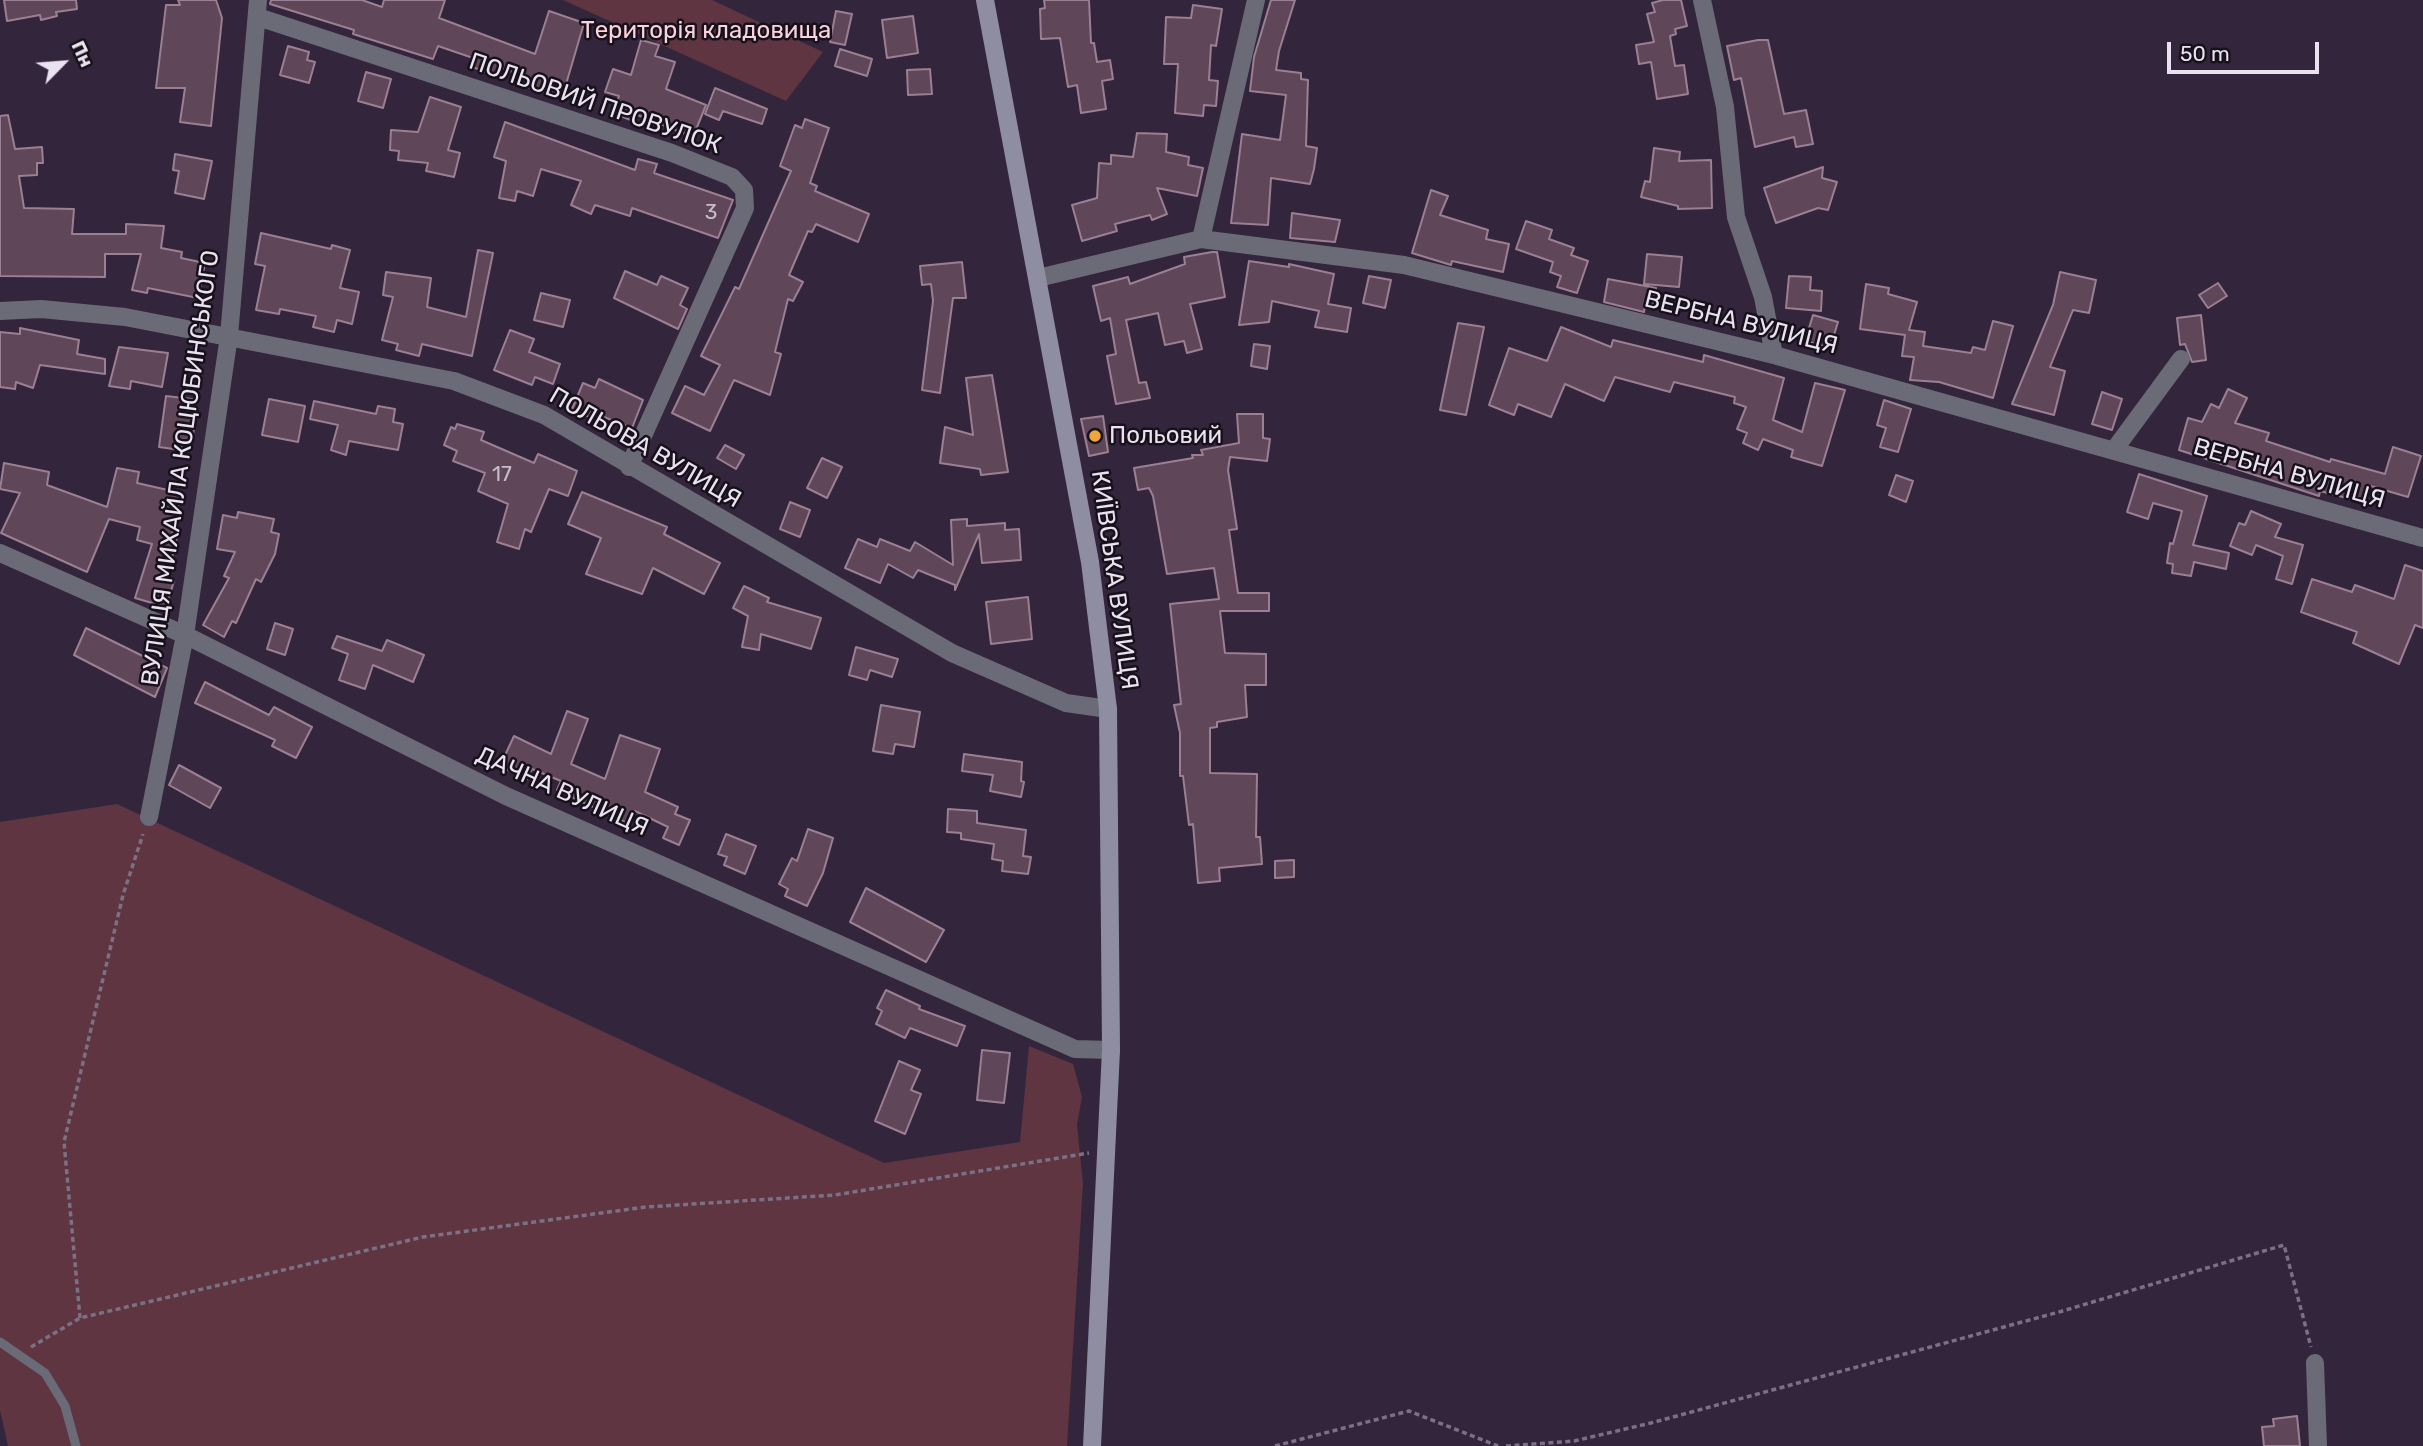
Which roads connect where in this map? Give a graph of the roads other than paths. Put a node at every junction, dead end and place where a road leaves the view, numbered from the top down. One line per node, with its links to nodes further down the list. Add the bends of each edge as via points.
1 (985, 0): 6 (street, КИЇВСЬКА ВУЛИЦЯ)
2 (1256, 0): 5 (street)
3 (1702, 0): 9 (street, via 1726,107 1736,217 1763,297)
4 (258, 9): 8 (street, ВУЛИЦЯ МИХАЙЛА КОЦЮБИНСЬКОГО); 12 (street, ПОЛЬОВИЙ ПРОВУЛОК, via 672,153 732,177 744,190 745,208)
5 (1201, 240): 6 (street, ВЕРБНА ВУЛИЦЯ); 9 (street, ВЕРБНА ВУЛИЦЯ, via 1404,265)
6 (1038, 278): 16 (street, КИЇВСЬКА ВУЛИЦЯ, via 1090,562)
7 (0, 311): 8 (street, ПОЛЬОВА ВУЛИЦЯ, via 41,309 125,317)
8 (229, 336): 12 (street, ПОЛЬОВА ВУЛИЦЯ, via 454,381 544,415); 15 (street, ВУЛИЦЯ МИХАЙЛА КОЦЮБИНСЬКОГО)
9 (1774, 355): 11 (street, ВЕРБНА ВУЛИЦЯ)
10 (2181, 359): 11 (street)
11 (2114, 450): 13 (street, ВЕРБНА ВУЛИЦЯ)
12 (629, 467): 16 (street, ПОЛЬОВА ВУЛИЦЯ, via 952,653 1066,702)
13 (2423, 537)
14 (0, 552): 15 (street, ДАЧНА ВУЛИЦЯ)
15 (185, 635): 17 (street, ВУЛИЦЯ МИХАЙЛА КОЦЮБИНСЬКОГО); 18 (street, ДАЧНА ВУЛИЦЯ, via 506,796 1075,1049)
16 (1108, 709): 18 (street, КИЇВСЬКА ВУЛИЦЯ)
17 (149, 817)
18 (1111, 1050): 22 (street, КИЇВСЬКА ВУЛИЦЯ)
19 (0, 1342): 21 (lane, via 45,1373 65,1406)
20 (2315, 1363): 23 (street)
21 (76, 1446)
22 (1092, 1446)
23 (2318, 1446)

